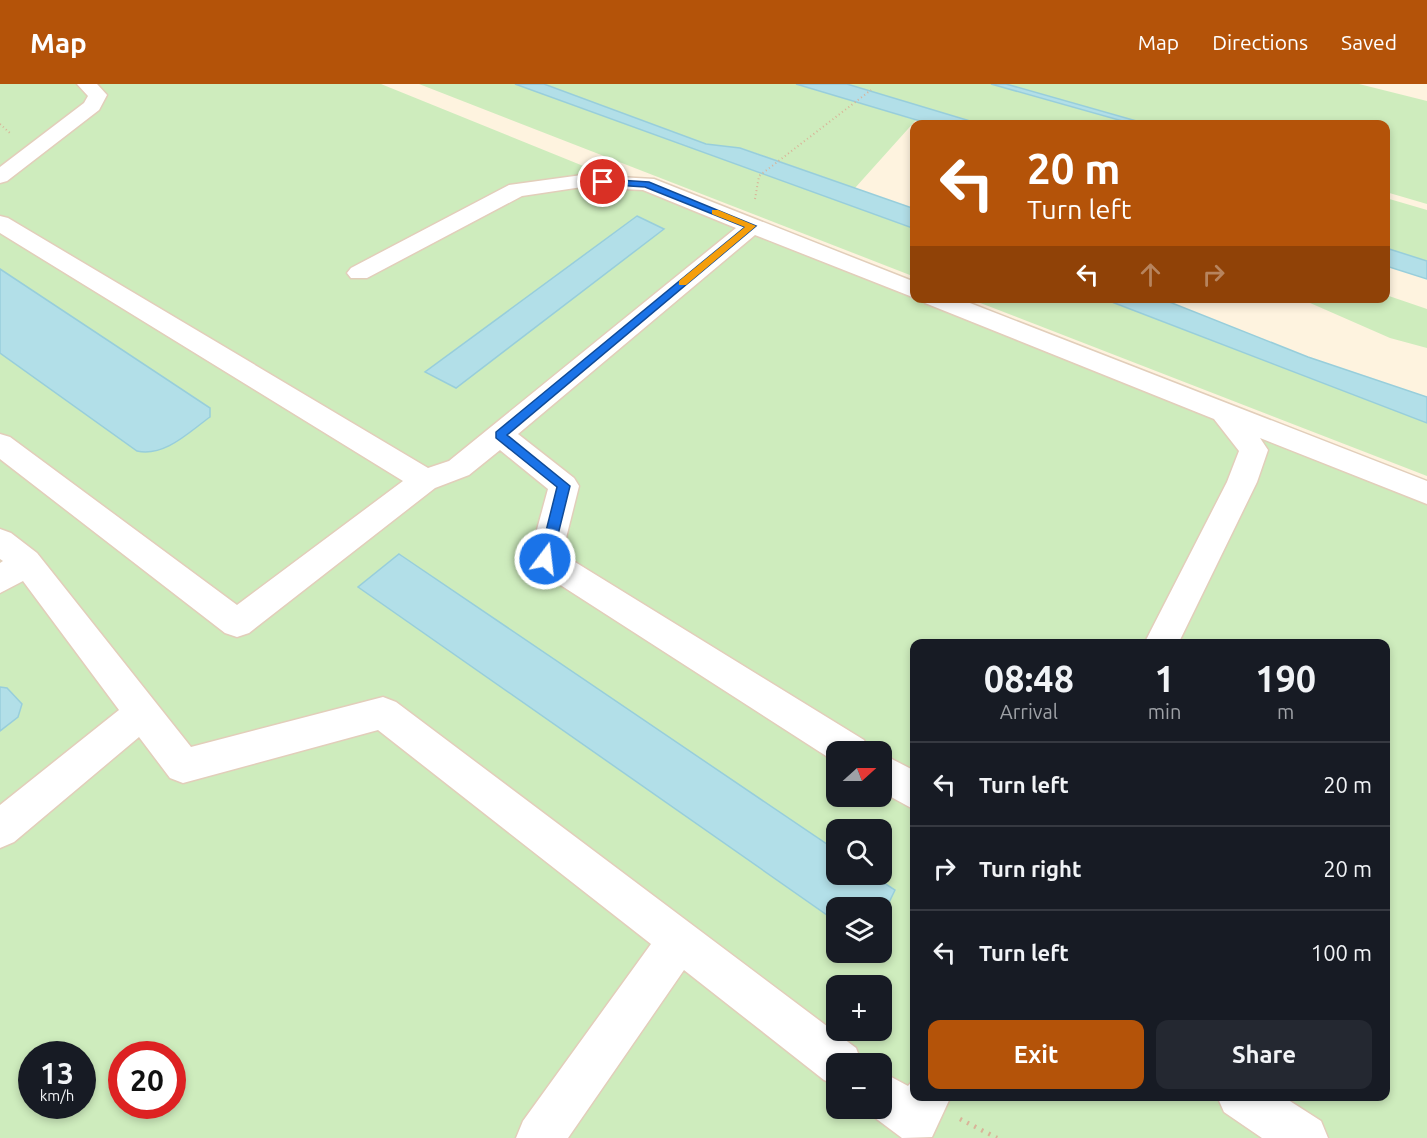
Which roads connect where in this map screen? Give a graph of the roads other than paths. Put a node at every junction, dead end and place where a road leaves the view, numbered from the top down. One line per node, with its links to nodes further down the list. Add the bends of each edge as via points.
1 (86, 84): 2 (lane, via 98,95 92,106)
2 (0, 177)
3 (0, 223): 11 (lane)
4 (752, 226): 5 (lane, via 646,184 582,181 517,190); 6 (lane); 9 (lane)
5 (359, 273)
6 (910, 289)
7 (947, 303): 8 (lane)
8 (1223, 412): 12 (lane); 14 (lane, via 1254,450 1242,483)
9 (500, 435): 11 (lane, via 459,468); 16 (lane, via 564,486 545,559)
10 (0, 444): 11 (lane, via 237,623)
11 (425, 480)
12 (1427, 493)
13 (9, 561): 15 (lane)
14 (1164, 639)
15 (142, 713): 19 (lane); 20 (lane, via 183,766 383,713)
16 (834, 741)
17 (892, 777): 18 (lane)
18 (910, 789)
19 (0, 829)
20 (679, 941): 21 (lane); 25 (lane)
21 (826, 1053)
22 (925, 1101): 24 (lane, via 915,1120)
23 (1248, 1101): 26 (lane)
24 (892, 1103)
25 (540, 1138)
26 (1305, 1138)

